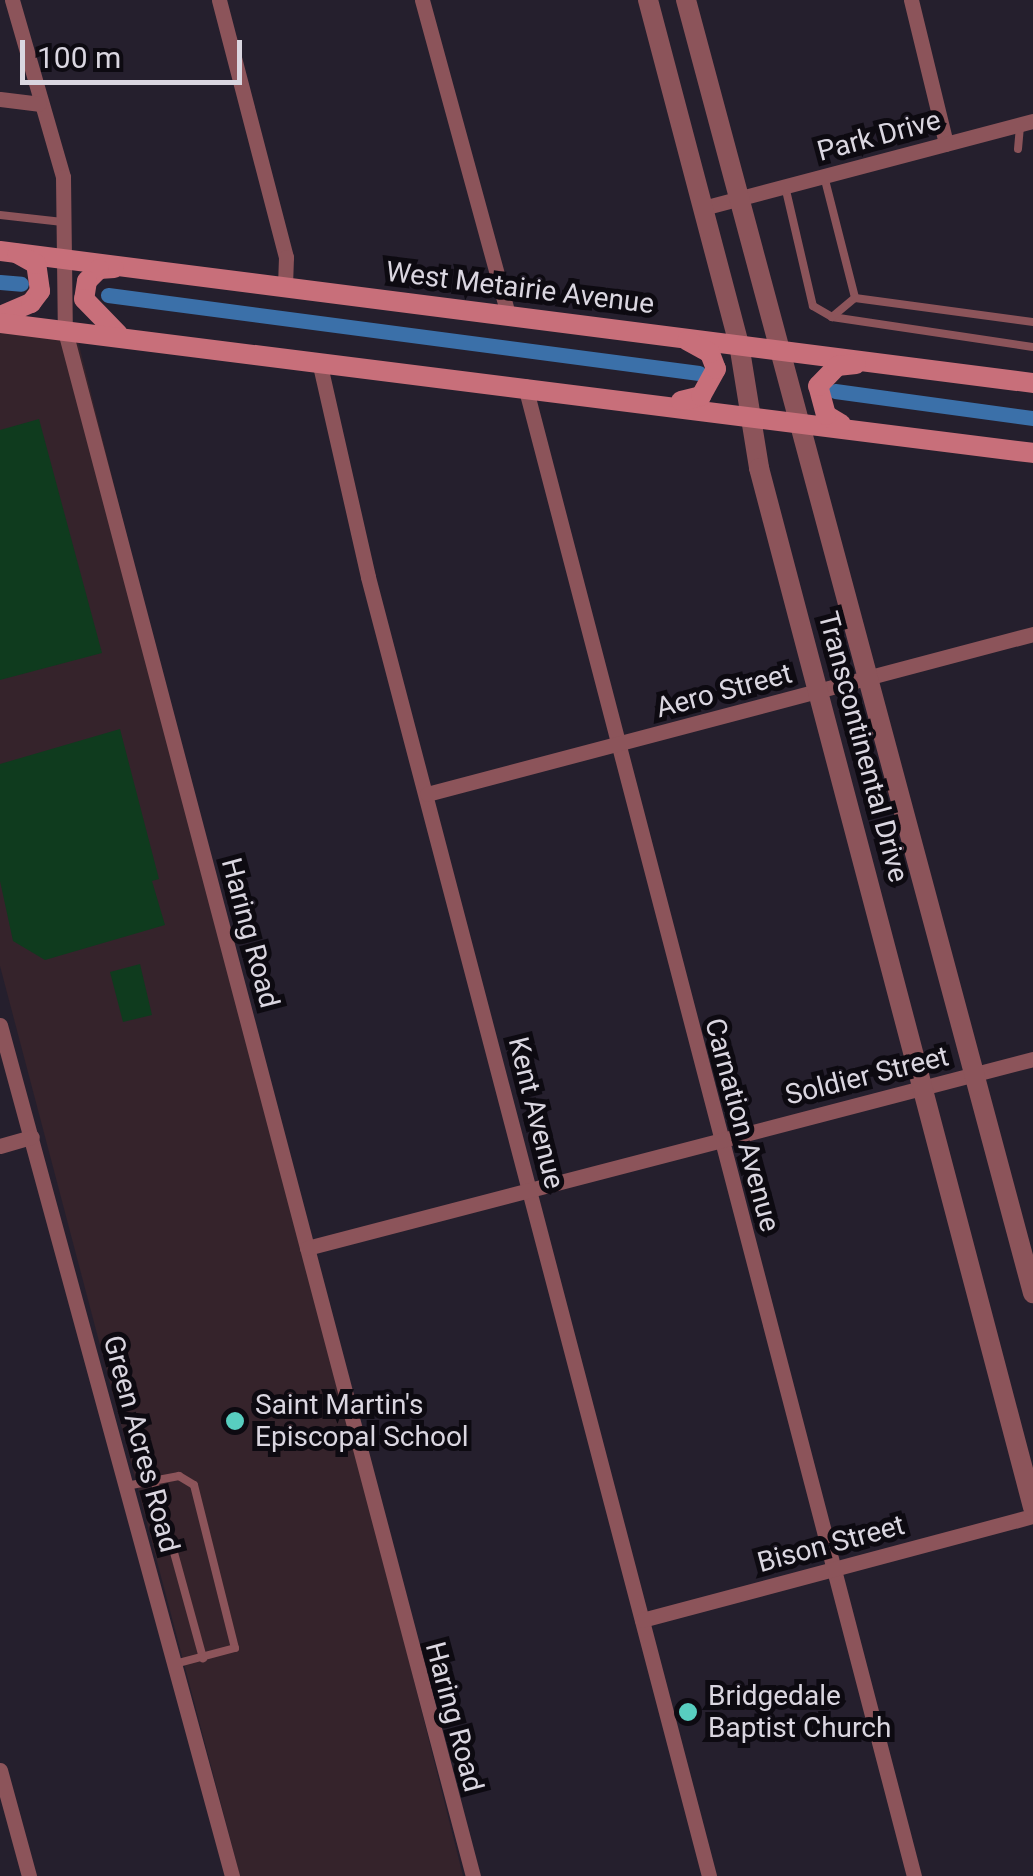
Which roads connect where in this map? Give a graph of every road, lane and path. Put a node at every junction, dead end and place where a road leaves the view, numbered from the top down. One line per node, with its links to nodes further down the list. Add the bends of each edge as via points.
1 (12, 0): 8 (street, Haring Road)
2 (219, 0): 21 (street, via 286,257)
3 (422, 0): 23 (street)
4 (648, 0): 15 (street, Transcontinental Drive)
5 (686, 0): 14 (street, Transcontinental Drive)
6 (912, 0): 10 (street)
7 (0, 99): 8 (street)
8 (39, 104): 17 (street, Haring Road, via 63,177)
9 (1027, 123): 10 (street, Park Drive); 11 (lane)
10 (946, 144): 12 (street, Park Drive)
11 (1018, 149)
12 (826, 183): 13 (street, Park Drive); 22 (lane)
13 (787, 193): 14 (street, Park Drive); 24 (lane, via 813,306)
14 (738, 199): 15 (street, Park Drive); 32 (street, Transcontinental Drive)
15 (703, 208): 30 (street, Transcontinental Drive)
16 (0, 215): 17 (lane)
17 (63, 222): 19 (street, Haring Road)
18 (8, 252): 19 (main road, West Metairie Avenue); 25 (main road, via 36,264 40,291)
19 (64, 259): 20 (main road, West Metairie Avenue); 27 (street, Haring Road)
20 (126, 266): 21 (main road, West Metairie Avenue); 29 (main road, via 100,269 87,282 84,300 94,316)
21 (284, 285): 23 (main road, West Metairie Avenue)
22 (855, 298): 24 (lane); 26 (lane)
23 (508, 314): 28 (main road, West Metairie Avenue)
24 (832, 317): 31 (lane)
25 (0, 320): 27 (main road)
26 (1033, 322)
27 (64, 331): 29 (main road); 55 (street, Haring Road)
28 (678, 336): 30 (main road, West Metairie Avenue); 37 (main road, via 710,353 716,369 701,396)
29 (130, 338): 33 (main road)
30 (739, 344): 32 (main road, West Metairie Avenue); 38 (street, Transcontinental Drive)
31 (1033, 347)
32 (781, 350): 34 (main road, West Metairie Avenue); 39 (street, Transcontinental Drive)
33 (319, 361): 36 (main road); 46 (street, Kent Avenue)
34 (873, 362): 35 (main road, West Metairie Avenue); 40 (main road, via 837,366 818,386 826,414)
35 (1033, 383)
36 (525, 386): 37 (main road); 45 (street, Carnation Avenue)
37 (670, 404): 38 (main road)
38 (752, 414): 39 (main road); 44 (street, Transcontinental Drive, via 758,468)
39 (802, 420): 40 (main road); 43 (street, Transcontinental Drive)
40 (846, 427): 41 (main road)
41 (1032, 457)
42 (1033, 634): 43 (street, Aero Street)
43 (870, 678): 44 (street, Aero Street); 49 (street, Transcontinental Drive)
44 (820, 692): 45 (street, Aero Street); 50 (street, Transcontinental Drive)
45 (617, 746): 46 (street, Aero Street); 52 (street, Carnation Avenue)
46 (426, 794): 54 (street, Kent Avenue)
47 (0, 1025): 51 (street, Green Acres Road)
48 (1033, 1058): 49 (street, Soldier Street)
49 (976, 1074): 50 (street, Soldier Street); 56 (street, Transcontinental Drive)
50 (922, 1088): 52 (street, Soldier Street); 59 (street, Transcontinental Drive)
51 (32, 1137): 53 (street); 58 (street, Green Acres Road)
52 (720, 1139): 54 (street, Soldier Street); 61 (street, Carnation Avenue)
53 (0, 1146)
54 (530, 1190): 55 (street, Soldier Street); 62 (street, Kent Avenue)
55 (307, 1248): 68 (street, Haring Road)
56 (1033, 1293)
57 (154, 1480): 58 (lane); 63 (lane); 63 (lane, via 179,1476 194,1485 235,1640 228,1654)
58 (126, 1486): 64 (street, Green Acres Road)
59 (1033, 1507)
60 (1033, 1516): 61 (street, Bison Street)
61 (833, 1570): 62 (street, Bison Street); 70 (street, Carnation Avenue)
62 (642, 1620): 69 (street, Kent Avenue)
63 (203, 1658): 64 (lane)
64 (175, 1664): 67 (street, Green Acres Road)
65 (0, 1770): 66 (street)
66 (29, 1876)
67 (232, 1876)
68 (473, 1876)
69 (709, 1876)
70 (914, 1876)

